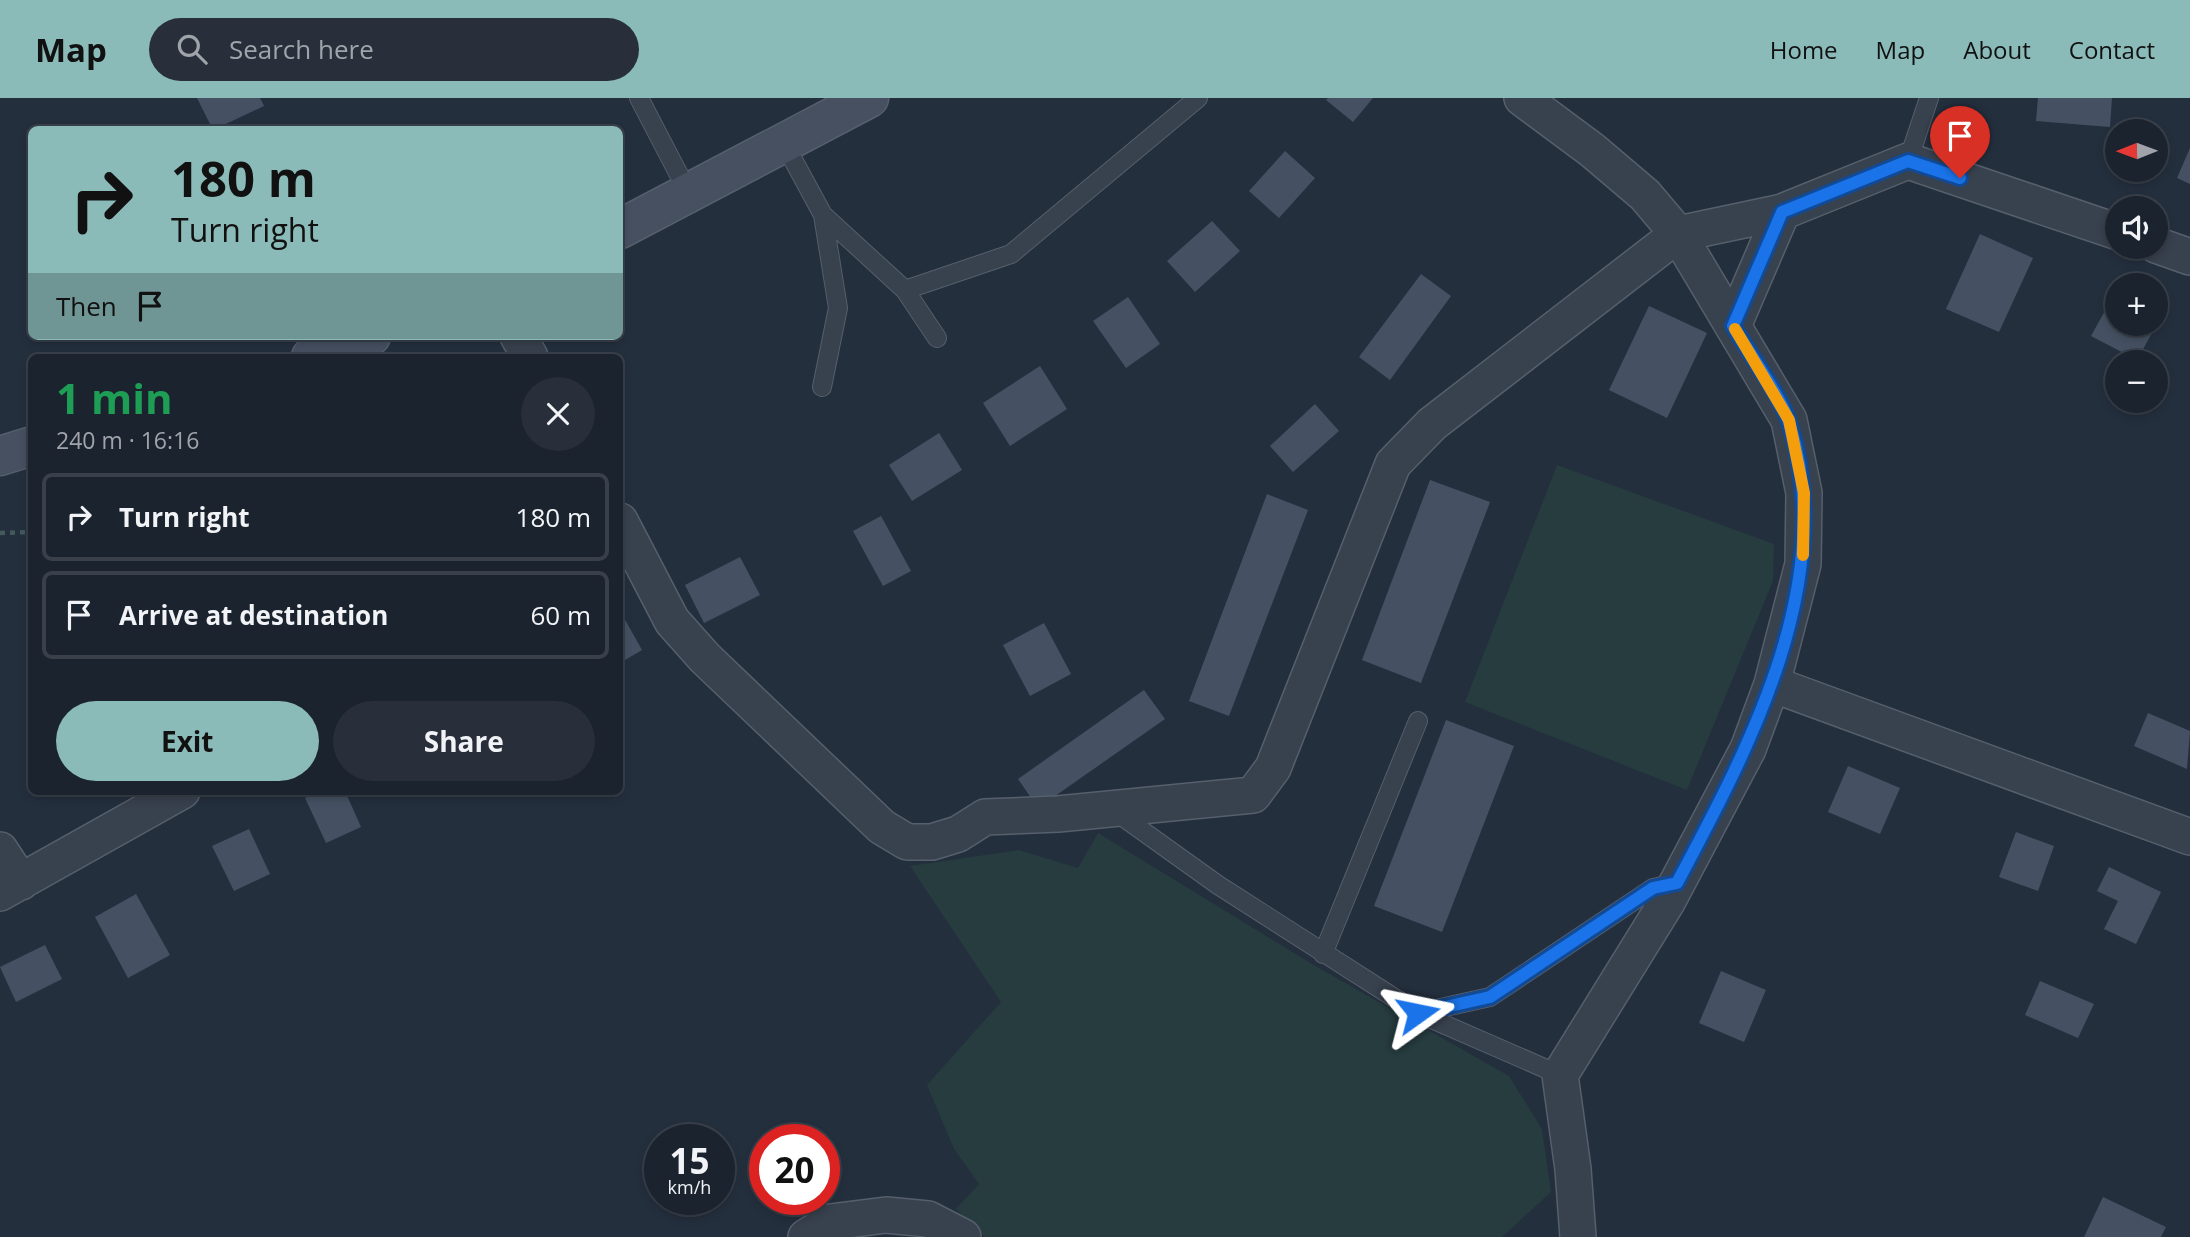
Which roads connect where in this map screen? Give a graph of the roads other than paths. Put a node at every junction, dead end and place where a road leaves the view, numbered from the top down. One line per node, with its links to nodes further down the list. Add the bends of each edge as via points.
1 (639, 98): 8 (lane)
2 (869, 98): 6 (street)
3 (1198, 98): 16 (lane, via 1011,254)
4 (1522, 98): 13 (street, via 1645,195)
5 (1929, 98): 7 (lane)
6 (784, 143): 8 (street); 10 (lane)
7 (1908, 161): 9 (street); 12 (street)
8 (690, 194): 11 (street)
9 (1782, 212): 13 (street); 17 (street)
10 (823, 215): 16 (lane); 21 (lane, via 838,308)
11 (623, 228)
12 (2105, 228)
13 (1678, 234): 17 (street); 28 (street, via 1432,424 1392,464 1273,768 1253,795)
14 (2168, 249): 15 (street)
15 (2190, 257)
16 (905, 290): 18 (lane)
17 (1733, 326): 25 (street, via 1789,420 1804,493 1803,564)
18 (937, 338)
19 (360, 340): 20 (street)
20 (320, 354)
21 (822, 387)
22 (28, 447): 23 (street)
23 (0, 456)
24 (623, 527): 28 (street, via 672,621 705,658 898,837 907,842 932,842 958,834 985,817)
25 (1772, 684): 29 (street); 31 (street, via 1748,748)
26 (1418, 721): 33 (lane)
27 (175, 795): 32 (street)
28 (1111, 809): 33 (lane)
29 (2190, 837)
30 (0, 850): 32 (street)
31 (1677, 883): 34 (lane, via 1653,888 1490,997); 35 (street)
32 (10, 888)
33 (1322, 954): 34 (lane)
34 (1418, 1013): 35 (lane)
35 (1560, 1075): 36 (street)
36 (1581, 1235)
37 (806, 1237): 38 (street, via 830,1222 886,1215 928,1219)
38 (963, 1237)

